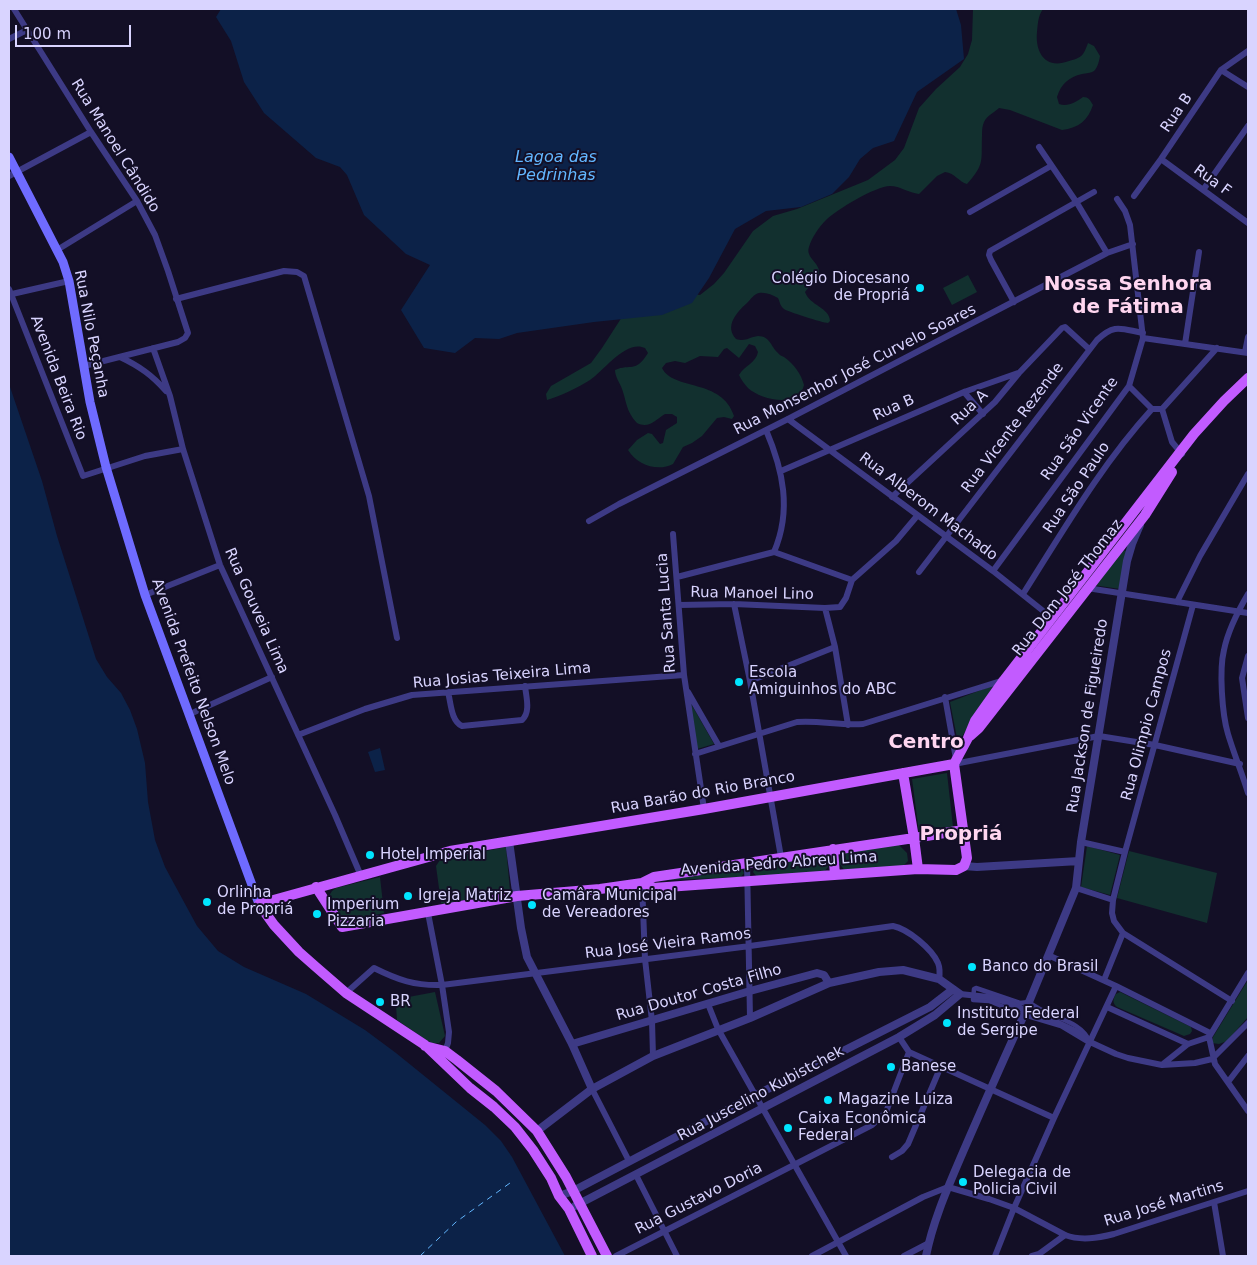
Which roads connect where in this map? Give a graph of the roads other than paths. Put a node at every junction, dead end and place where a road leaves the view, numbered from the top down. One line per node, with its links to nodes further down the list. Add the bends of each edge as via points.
1 (14, 9): 2 (street, Rua Manoel Cândido)
2 (27, 30): 3 (street); 8 (street, Rua Manoel Cândido)
3 (9, 39)
4 (1248, 51): 5 (street, Rua B)
5 (1222, 70): 6 (street); 11 (street, Rua B)
6 (1248, 88)
7 (1248, 126): 14 (street)
8 (91, 132): 13 (street); 18 (street, Rua Manoel Cândido)
9 (1039, 147): 12 (street)
10 (9, 156): 13 (main road, Rua Nilo Peçanha)
11 (1161, 159): 14 (street, Rua F); 16 (street, Rua B)
12 (1050, 166): 19 (street); 20 (street)
13 (12, 174): 23 (main road, Rua Nilo Peçanha)
14 (1203, 190): 21 (street, Rua F)
15 (1094, 192): 19 (street)
16 (1134, 196)
17 (1118, 199): 22 (street, Rua São Vicente, via 1130,225)
18 (137, 201): 23 (street); 28 (street, Rua Manoel Cândido, via 155,235)
19 (1077, 203): 25 (street); 29 (street, via 989,252)
20 (970, 212)
21 (1248, 221)
22 (1133, 244): 25 (street, Rua Monsenhor José Curvelo Soares); 30 (street, Rua São Vicente)
23 (57, 250): 26 (main road, Rua Nilo Peçanha)
24 (1199, 252): 32 (street)
25 (1107, 253): 29 (street, Rua Monsenhor José Curvelo Soares)
26 (69, 281): 27 (street); 38 (main road, Rua Nilo Peçanha)
27 (10, 292): 52 (street, Avenida Beira Rio, via 83,476)
28 (176, 299): 33 (street, Rua Manoel Cândido, via 187,336); 81 (street, via 284,271 304,276 369,496)
29 (1014, 302): 47 (street, Rua Monsenhor José Curvelo Soares)
30 (1143, 336): 32 (street, Rua Vicente Rezende); 35 (street, Rua Vicente Rezende, via 1111,329); 41 (street, Rua São Vicente)
31 (1248, 337): 36 (street)
32 (1185, 344): 34 (street, Rua Vicente Rezende)
33 (153, 348): 37 (street); 43 (street, Rua Gouveia Lima)
34 (1217, 348): 36 (street, Rua Vicente Rezende); 45 (street)
35 (1089, 349): 39 (street, Rua A, via 1065,328); 60 (street, Rua Vicente Rezende)
36 (1247, 352)
37 (120, 357): 38 (street); 43 (street, via 156,379)
38 (84, 366): 52 (main road, Rua Nilo Peçanha)
39 (1019, 373): 42 (street, Rua B); 46 (street, Rua A)
40 (1248, 378): 51 (main road, via 1194,434)
41 (1129, 386): 44 (street); 64 (street, Rua São Vicente)
42 (964, 392): 46 (street); 50 (street, Rua B)
43 (170, 396): 49 (street, Rua Gouveia Lima)
44 (1152, 409): 45 (street); 69 (street, Rua São Paulo, via 1109,460)
45 (1162, 409): 51 (street, via 1170,437)
46 (983, 414): 55 (street, Rua A)
47 (788, 419): 48 (street, Rua Monsenhor José Curvelo Soares); 50 (street, Rua Alberom Machado)
48 (766, 430): 53 (street); 58 (street, Rua Monsenhor José Curvelo Soares)
49 (183, 449): 52 (street); 63 (street, Rua Gouveia Lima)
50 (831, 450): 53 (street, Rua B); 55 (street, Rua Alberom Machado)
51 (1181, 453): 56 (main road, Rua Dom José Thomaz); 61 (main road)
52 (106, 467): 72 (main road, Avenida Prefeito Nelson Melo)
53 (781, 471): 62 (street, via 784,516)
54 (1248, 474): 73 (street)
55 (892, 496): 57 (street, Rua Alberom Machado)
56 (1145, 515): 61 (main road, Rua Dom José Thomaz); 70 (street, Rua Jackson de Figueiredo, via 1132,544)
57 (917, 516): 60 (street, Rua Alberom Machado); 67 (street, via 896,541)
58 (589, 521)
59 (673, 534): 66 (street, Rua Santa Lucia)
60 (946, 537): 64 (street, Rua Alberom Machado); 65 (street, Rua Vicente Rezende)
61 (1119, 540): 68 (main road)
62 (774, 552): 66 (street); 67 (street)
63 (220, 565): 72 (street); 85 (street, Rua Gouveia Lima)
64 (993, 571): 69 (street, Rua Alberom Machado)
65 (919, 572)
66 (677, 577): 75 (street, Rua Santa Lucia)
67 (852, 580): 77 (street, via 842,605)
68 (1082, 587): 70 (street); 80 (main road, Rua Dom José Thomaz); 87 (main road, Rua Dom José Thomaz)
69 (1023, 594): 80 (street, Rua Alberom Machado)
70 (1123, 594): 73 (street); 98 (street, Rua Jackson de Figueiredo)
71 (1248, 594): 78 (street)
72 (146, 595): 93 (main road, Avenida Prefeito Nelson Melo)
73 (1177, 602): 76 (street)
74 (734, 604): 75 (street, Rua Manoel Lino); 77 (street, Rua Manoel Lino); 88 (street)
75 (679, 605): 84 (street, Rua Santa Lucia)
76 (1193, 605): 78 (street); 100 (street, Rua Olimpio Campos)
77 (825, 608): 82 (street)
78 (1238, 611): 79 (street); 104 (street, via 1224,651 1222,684 1228,733)
79 (1248, 613)
80 (1052, 618): 86 (main road, Rua Dom José Thomaz)
81 (397, 638)
82 (835, 647): 88 (street); 95 (street)
83 (1248, 656): 94 (street, via 1242,678)
84 (684, 674): 89 (street, Rua Josias Teixeira Lima); 90 (street, Rua Santa Lucia)
85 (272, 677): 93 (street); 97 (street, Rua Gouveia Lima)
86 (1004, 680): 87 (street); 92 (street); 99 (main road, Rua Dom José Thomaz, via 974,722)
87 (1016, 680): 99 (main road, Rua Dom José Thomaz)
88 (750, 681): 96 (street)
89 (524, 686): 91 (street, Rua Josias Teixeira Lima); 91 (street, via 526,716 522,720 462,726 454,718)
90 (686, 689): 101 (street); 102 (street, Rua Santa Lucia)
91 (448, 692): 97 (street, Rua Josias Teixeira Lima, via 412,694)
92 (945, 698): 95 (street, via 876,721); 103 (street)
93 (190, 714): 128 (main road, Avenida Prefeito Nelson Melo)
94 (1248, 718)
95 (848, 725): 96 (street, via 806,721)
96 (759, 732): 101 (street); 107 (street)
97 (298, 735): 121 (street, Rua Gouveia Lima)
98 (1099, 736): 100 (street); 103 (street); 112 (street, Rua Jackson de Figueiredo)
99 (968, 738): 103 (main road)
100 (1155, 745): 104 (street); 114 (street, Rua Olimpio Campos)
101 (719, 746): 102 (street)
102 (695, 754): 108 (street, Rua Santa Lucia)
103 (955, 761): 105 (main road, Rua Barão do Rio Branco); 109 (main road)
104 (1240, 764): 106 (street)
105 (903, 773): 107 (main road, Rua Barão do Rio Branco); 110 (main road)
106 (1248, 792)
107 (770, 796): 108 (main road, Rua Barão do Rio Branco); 115 (street)
108 (704, 808): 111 (main road, Rua Barão do Rio Branco)
109 (964, 830): 110 (main road, Avenida Pedro Abreu Lima); 118 (main road, via 967,858)
110 (914, 838): 113 (main road, Avenida Pedro Abreu Lima); 119 (main road)
111 (509, 841): 121 (main road, Rua Barão do Rio Branco, via 450,851); 126 (street)
112 (1081, 842): 114 (street); 116 (street, Rua Jackson de Figueiredo)
113 (833, 849): 115 (main road, Avenida Pedro Abreu Lima); 120 (main road)
114 (1125, 852): 127 (street, Rua Olimpio Campos)
115 (781, 857): 117 (main road, Avenida Pedro Abreu Lima)
116 (1079, 861): 118 (street); 125 (street, Rua Jackson de Figueiredo)
117 (747, 862): 122 (street); 123 (main road, Avenida Pedro Abreu Lima, via 654,877)
118 (964, 866): 119 (main road, Avenida Pedro Abreu Lima, via 956,870)
119 (918, 870): 120 (main road, Avenida Pedro Abreu Lima)
120 (835, 875): 122 (main road, Avenida Pedro Abreu Lima)
121 (361, 876): 124 (main road, Rua Barão do Rio Branco)
122 (748, 881): 123 (main road, Avenida Pedro Abreu Lima, via 653,888); 131 (street)
123 (642, 883): 126 (main road, Avenida Pedro Abreu Lima); 133 (street)
124 (316, 887): 128 (main road, Rua Barão do Rio Branco); 129 (main road, Avenida Pedro Abreu Lima, via 342,927)
125 (1076, 888): 127 (street); 132 (street, Rua Jackson de Figueiredo)
126 (517, 896): 129 (main road, Avenida Pedro Abreu Lima); 134 (street, via 524,946)
127 (1113, 900): 130 (street, Rua Olimpio Campos, via 1114,921)
128 (259, 904): 143 (main road, via 299,952)
129 (428, 913): 139 (street)
130 (1123, 933): 137 (street); 145 (street)
131 (750, 946): 133 (street, Rua José Vieira Ramos); 136 (street, Rua José Vieira Ramos, via 896,926 920,941 933,955 940,970); 142 (street)
132 (1048, 955): 137 (street); 149 (street, Rua Jackson de Figueiredo)
133 (644, 959): 134 (street, Rua José Vieira Ramos); 152 (street)
134 (535, 973): 139 (street, Rua José Vieira Ramos); 158 (street)
135 (1248, 973): 145 (street)
136 (939, 979): 138 (street, via 896,970); 141 (street)
137 (1104, 980): 140 (street)
138 (829, 983): 142 (street, Rua Doutor Costa Filho, via 824,975 817,973); 151 (street)
139 (442, 985): 143 (street, Rua José Vieira Ramos, via 424,986 402,981 374,968); 161 (street, via 449,1032)
140 (1116, 986): 148 (street); 155 (street)
141 (952, 990): 144 (street); 147 (street, Rua Juscelino Kubistchek)
142 (750, 991): 146 (street, Rua Doutor Costa Filho); 151 (street)
143 (346, 993): 160 (main road)
144 (960, 994): 149 (street, via 988,997); 150 (street, Rua Juscelino Kubistchek)
145 (1232, 1001): 155 (street)
146 (708, 1004): 152 (street, Rua Doutor Costa Filho); 154 (street)
147 (930, 1007): 150 (street); 172 (street, Rua Juscelino Kubistchek)
148 (1107, 1007): 157 (street); 159 (street)
149 (1027, 1009): 157 (street, via 1075,1031); 170 (street, Rua Jackson de Figueiredo)
150 (935, 1015): 156 (street, Rua Juscelino Kubistchek)
151 (750, 1018): 154 (street)
152 (652, 1021): 158 (street, Rua Doutor Costa Filho); 163 (street)
153 (1248, 1023): 165 (street)
154 (718, 1029): 163 (street); 172 (street)
155 (1209, 1035): 159 (street); 165 (street)
156 (899, 1037): 162 (street); 173 (street, Rua Juscelino Kubistchek)
157 (1090, 1042): 167 (street, via 1128,1058); 175 (street)
158 (572, 1044): 171 (street)
159 (1188, 1044): 167 (street)
160 (424, 1045): 161 (main road); 166 (main road)
161 (445, 1051): 166 (street); 176 (main road, via 496,1091)
162 (909, 1052): 168 (street); 179 (street, Rua Gustavo Doria, via 892,1100 880,1118)
163 (653, 1056): 171 (street)
164 (1248, 1056): 169 (street)
165 (1212, 1059): 167 (street); 169 (street)
166 (440, 1062): 186 (main road, via 515,1127 533,1150)
167 (1162, 1065)
168 (941, 1066): 170 (street); 177 (street, via 908,1144)
169 (1228, 1082): 174 (street)
170 (990, 1088): 175 (street); 183 (street, Rua Jackson de Figueiredo)
171 (592, 1089): 176 (street); 178 (street)
172 (756, 1095): 173 (street); 178 (street, Rua Juscelino Kubistchek)
173 (763, 1107): 179 (street); 181 (street, Rua Juscelino Kubistchek)
174 (1248, 1111)
175 (1054, 1118): 189 (street)
176 (537, 1131): 184 (main road)
177 (892, 1158)
178 (629, 1161): 180 (street, Rua Juscelino Kubistchek)
179 (794, 1164): 191 (street, Rua Gustavo Doria); 193 (street)
180 (613, 1169): 182 (street); 184 (street, Rua Juscelino Kubistchek)
181 (636, 1175): 182 (street, Rua Juscelino Kubistchek); 191 (street)
182 (622, 1183): 188 (street, Rua Juscelino Kubistchek)
183 (948, 1187): 189 (street, Rua José Martins); 193 (street); 194 (street, Rua Jackson de Figueiredo)
184 (573, 1191): 186 (street, Rua Juscelino Kubistchek); 188 (main road)
185 (1248, 1192): 187 (street, Rua José Martins)
186 (559, 1196): 190 (main road)
187 (1214, 1202): 192 (street, Rua José Martins, via 1108,1236 1074,1238); 205 (street)
188 (580, 1204): 190 (street, Rua Juscelino Kubistchek); 196 (main road)
189 (1014, 1208): 192 (street, Rua José Martins); 203 (street)
190 (569, 1209): 195 (main road)
191 (664, 1230): 197 (street, Rua Gustavo Doria); 198 (street)
192 (1065, 1235): 204 (street, via 1040,1254)
193 (838, 1242): 199 (street); 200 (street)
194 (929, 1243): 201 (street); 202 (street, Rua Jackson de Figueiredo)
195 (592, 1256)
196 (606, 1256)
197 (616, 1256)
198 (677, 1256)
199 (812, 1256)
200 (846, 1256)
201 (904, 1256)
202 (926, 1256)
203 (995, 1256)
204 (1032, 1256)
205 (1222, 1256)

